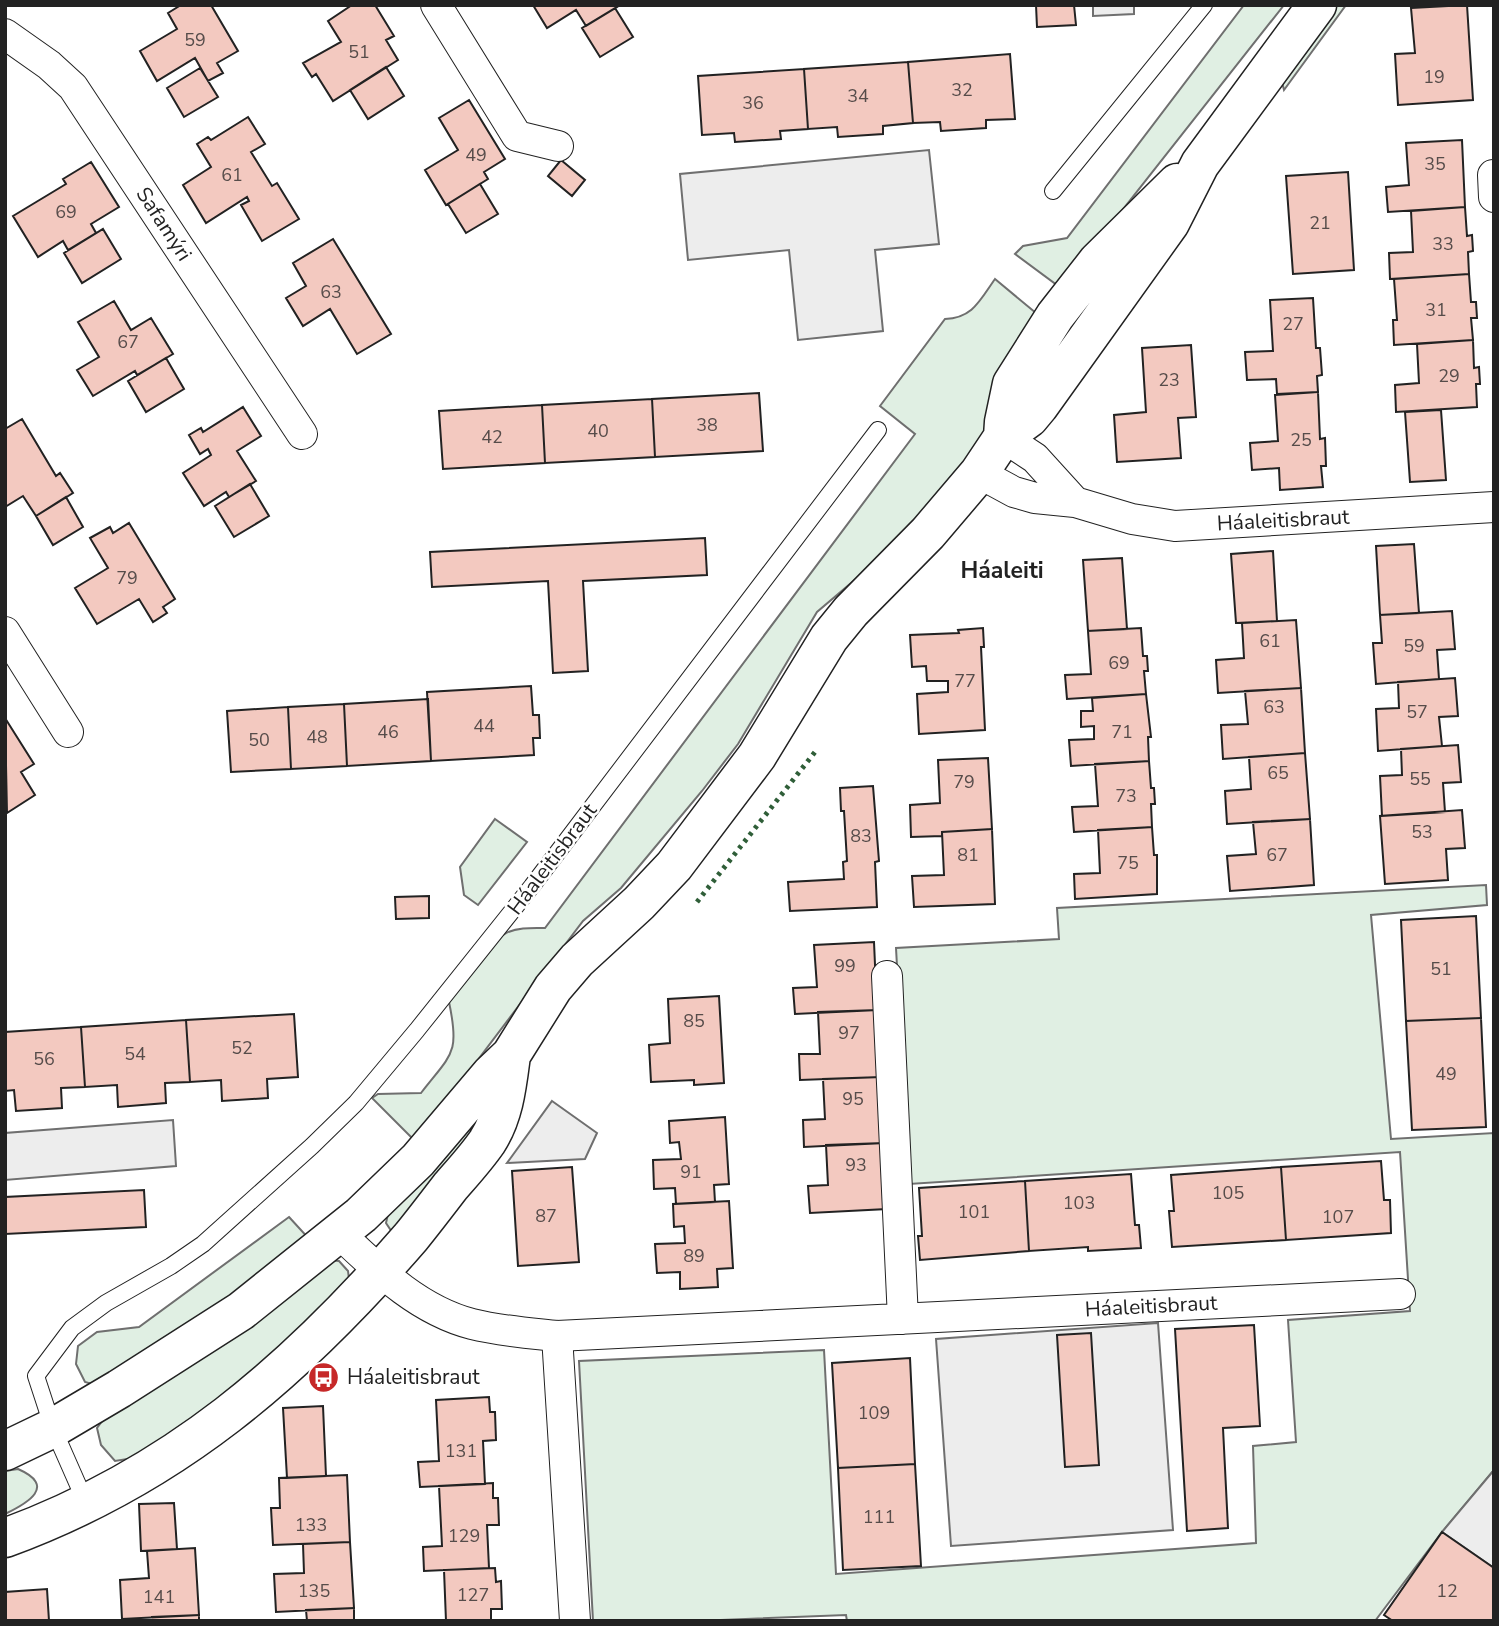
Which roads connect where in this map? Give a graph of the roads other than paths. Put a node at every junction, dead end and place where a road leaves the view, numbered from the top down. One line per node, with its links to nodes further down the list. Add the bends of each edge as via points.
1 (436, 5): 5 (street, via 517,136)
2 (1204, 5): 6 (lane)
3 (1317, 5): 9 (street, via 1200,164 1098,261 1055,316 1012,384)
4 (5, 34): 8 (street, Safamýri, via 73,87)
5 (558, 146)
6 (1053, 191)
7 (878, 430): 22 (lane, Háaleitisbraut, via 532,887 356,1103 203,1244 72,1328 36,1376)
8 (302, 434)
9 (1003, 437): 10 (street); 11 (street, via 1035,458)
10 (979, 473): 11 (street, Háaleitisbraut, via 1014,492); 16 (street, via 829,638 757,756 674,866 561,979)
11 (1074, 502): 12 (street, Háaleitisbraut, via 1175,526)
12 (1494, 507)
13 (5, 632): 14 (street)
14 (68, 732)
15 (887, 975): 20 (street)
16 (511, 1055): 17 (street, via 418,1160); 18 (street, via 497,1127)
17 (340, 1233): 18 (street, Háaleitisbraut); 22 (street, via 241,1311)
18 (380, 1272): 21 (street, Háaleitisbraut, via 447,1316 491,1328); 24 (street, via 253,1395 192,1443)
19 (1400, 1294): 20 (street, Háaleitisbraut)
20 (903, 1319): 21 (street, Háaleitisbraut)
21 (557, 1336): 26 (street)
22 (53, 1428): 23 (street); 24 (lane, Háaleitisbraut)
23 (5, 1451)
24 (87, 1505): 25 (street)
25 (5, 1538)
26 (575, 1621)

